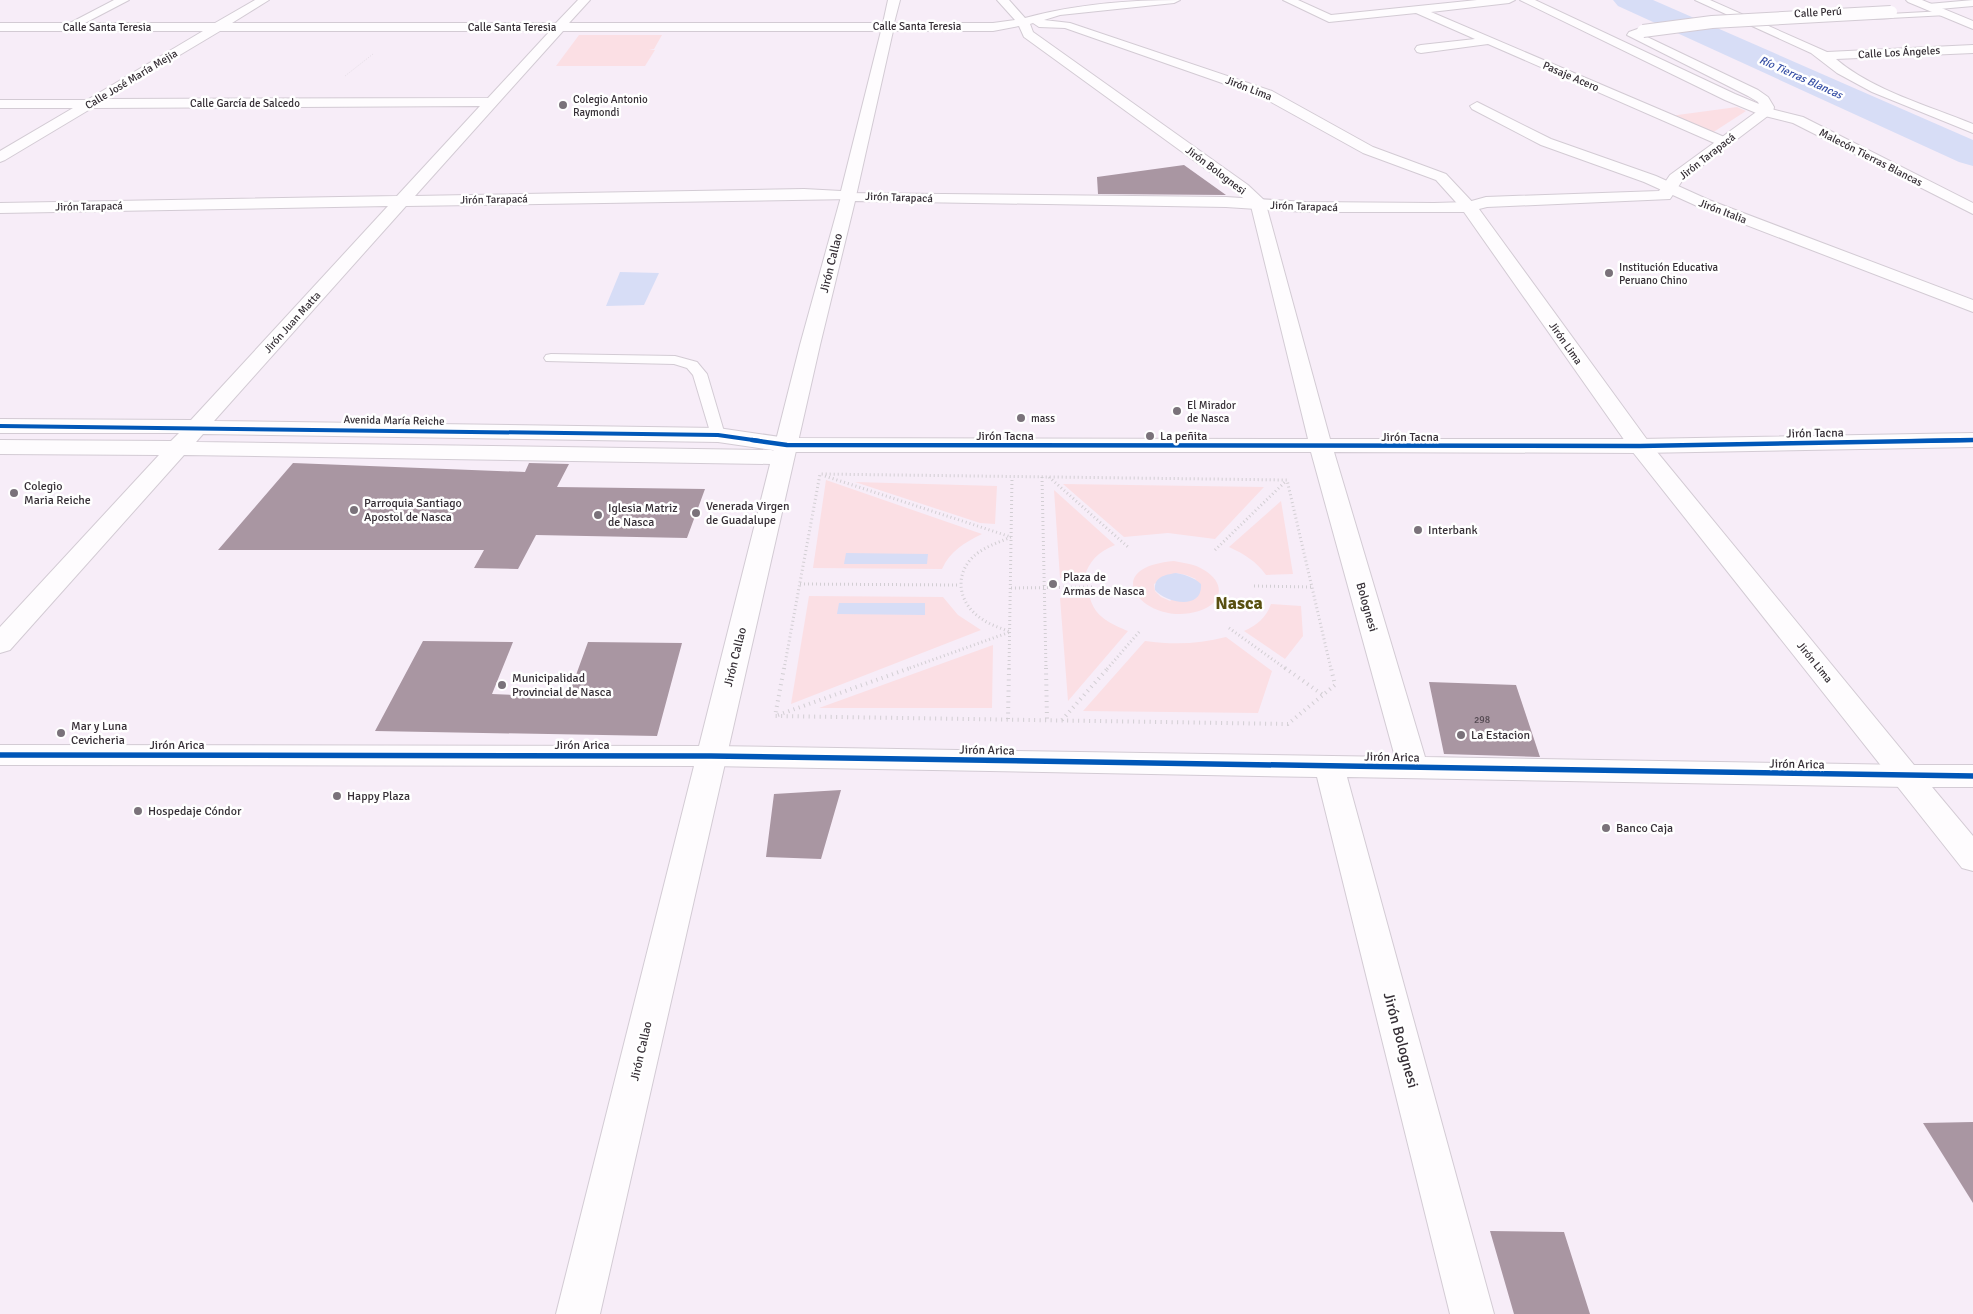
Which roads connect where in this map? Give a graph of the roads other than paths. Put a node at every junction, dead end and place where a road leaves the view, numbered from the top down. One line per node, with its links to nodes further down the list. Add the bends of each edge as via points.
1 (123, 0): 20 (street)
2 (263, 0): 21 (street, Calle José María Mejia)
3 (584, 0): 22 (street, Jirón Juan Matta)
4 (894, 0): 19 (street, Jirón Callao)
5 (1003, 0): 16 (street, Jirón Bolognesi)
6 (1174, 0): 16 (street, via 1059,12)
7 (1289, 0): 13 (street, via 1329,19)
8 (1509, 0): 13 (street)
9 (1526, 0): 32 (street, Malecón Tierras Blancas)
10 (1701, 0): 15 (street)
11 (1912, 0): 14 (street)
12 (1973, 3): 14 (street)
13 (1418, 10): 24 (street, Pasaje Acero)
14 (1936, 10): 15 (lane, Calle Perú); 17 (lane); 18 (street); 32 (street, bridge, via 1712,22 1633,35 1753,94 1763,100)
15 (1739, 16): 17 (street)
16 (1023, 22): 19 (street, Calle Santa Teresia, via 993,27); 39 (street, Jirón Bolognesi, via 1028,34 1242,188); 40 (street, Jirón Lima, via 1066,25 1267,94 1368,150 1441,177)
17 (1755, 24): 27 (street)
18 (1973, 25)
19 (889, 26): 22 (street, Calle Santa Teresia); 37 (street, Jirón Callao)
20 (70, 27): 21 (street, Calle Santa Teresia); 23 (street, Calle Santa Teresia)
21 (218, 27): 22 (street, Calle Santa Teresia); 30 (street, Calle José María Mejia)
22 (559, 27): 28 (street, Jirón Juan Matta)
23 (0, 28)
24 (1488, 40): 25 (street); 34 (street, Pasaje Acero)
25 (1421, 49)
26 (1973, 49): 27 (street, Calle Los Ángeles)
27 (1826, 56): 33 (street, via 1844,72)
28 (490, 102): 30 (street, Calle García de Salcedo); 38 (street, Jirón Juan Matta)
29 (0, 104): 30 (street, Calle García de Salcedo)
30 (89, 104): 35 (street, Calle José María Mejia)
31 (1477, 106): 36 (street, Jirón Italia, via 1546,142)
32 (1766, 112): 34 (street, Jirón Tarapacá); 42 (street, Malecón Tierras Blancas, via 1798,120)
33 (1973, 129)
34 (1724, 142): 36 (street, Jirón Tarapacá, via 1676,178)
35 (0, 158)
36 (1670, 189): 40 (street, Jirón Tarapacá, via 1664,196 1486,202); 43 (street, Jirón Italia)
37 (848, 196): 38 (street, Jirón Tarapacá); 39 (street, Jirón Tarapacá); 53 (street, Jirón Callao)
38 (400, 201): 41 (street, Jirón Tarapacá); 46 (street, Jirón Juan Matta)
39 (1259, 204): 40 (street, Jirón Tarapacá, via 1336,208); 51 (street, Jirón Bolognesi)
40 (1469, 206): 49 (street, Jirón Lima)
41 (0, 208)
42 (1973, 209)
43 (1973, 306)
44 (552, 358): 47 (lane, via 675,360 692,365 700,374)
45 (0, 426): 46 (street, Avenida María Reiche)
46 (197, 427): 47 (street, Avenida María Reiche); 52 (street, Jirón Juan Matta)
47 (718, 435): 53 (street, Avenida María Reiche)
48 (1973, 440): 49 (street, Jirón Tacna)
49 (1640, 446): 51 (street, Jirón Tacna); 59 (street, Jirón Lima)
50 (0, 447): 52 (street)
51 (1321, 447): 53 (street, Jirón Tacna); 58 (street, Bolognesi)
52 (178, 448): 53 (street); 54 (street, Jirón Juan Matta)
53 (785, 451): 56 (street, Jirón Callao)
54 (0, 644)
55 (0, 755): 56 (street, Jirón Arica)
56 (711, 756): 57 (street, Jirón Arica); 62 (street, Jirón Callao)
57 (1329, 765): 58 (street, Jirón Arica); 63 (street, Jirón Bolognesi)
58 (1413, 767): 59 (street, Jirón Arica)
59 (1907, 776): 60 (street, Jirón Arica); 61 (street, Jirón Lima)
60 (1973, 776)
61 (1973, 859)
62 (578, 1314)
63 (1472, 1314)

